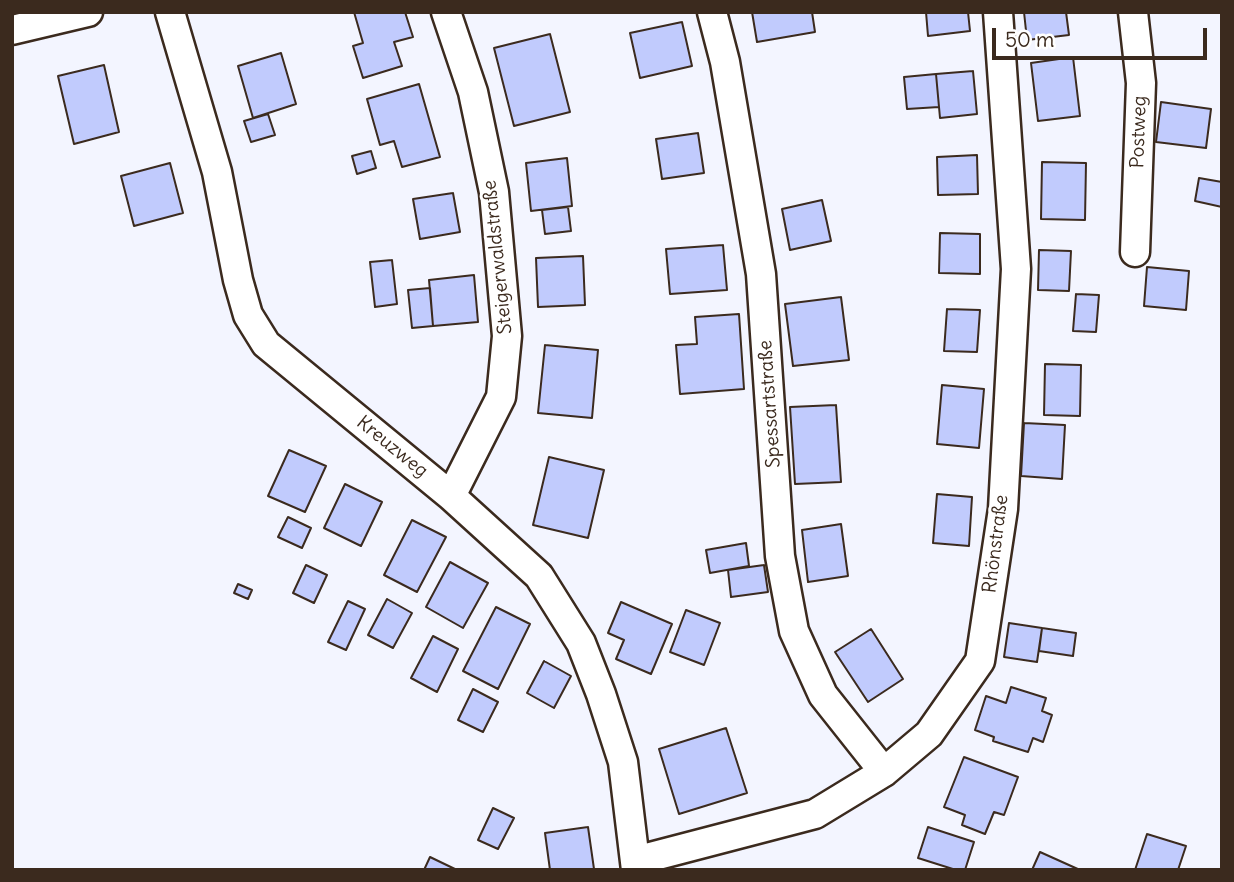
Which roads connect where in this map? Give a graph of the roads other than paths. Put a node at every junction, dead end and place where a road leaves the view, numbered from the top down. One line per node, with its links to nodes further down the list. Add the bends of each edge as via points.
1 (88, 12): 7 (street)
2 (170, 12): 9 (street, Kreuzweg, via 217,172 248,315 266,344)
3 (446, 12): 9 (street, Steigerwaldstraße, via 473,92 494,192 507,336 501,397)
4 (712, 12): 10 (street, Spessartstraße, via 725,62 761,274 780,556 794,632 823,695)
5 (998, 12): 10 (street, Rhönstraße, via 1016,269 999,537 980,661 929,734)
6 (1133, 12): 8 (street, Postweg, via 1141,83)
7 (12, 30)
8 (1135, 252)
9 (452, 496): 11 (street, Kreuzweg, via 539,576 581,643 623,762)
10 (884, 772): 11 (street, Rhönstraße, via 815,814)
11 (636, 865)

